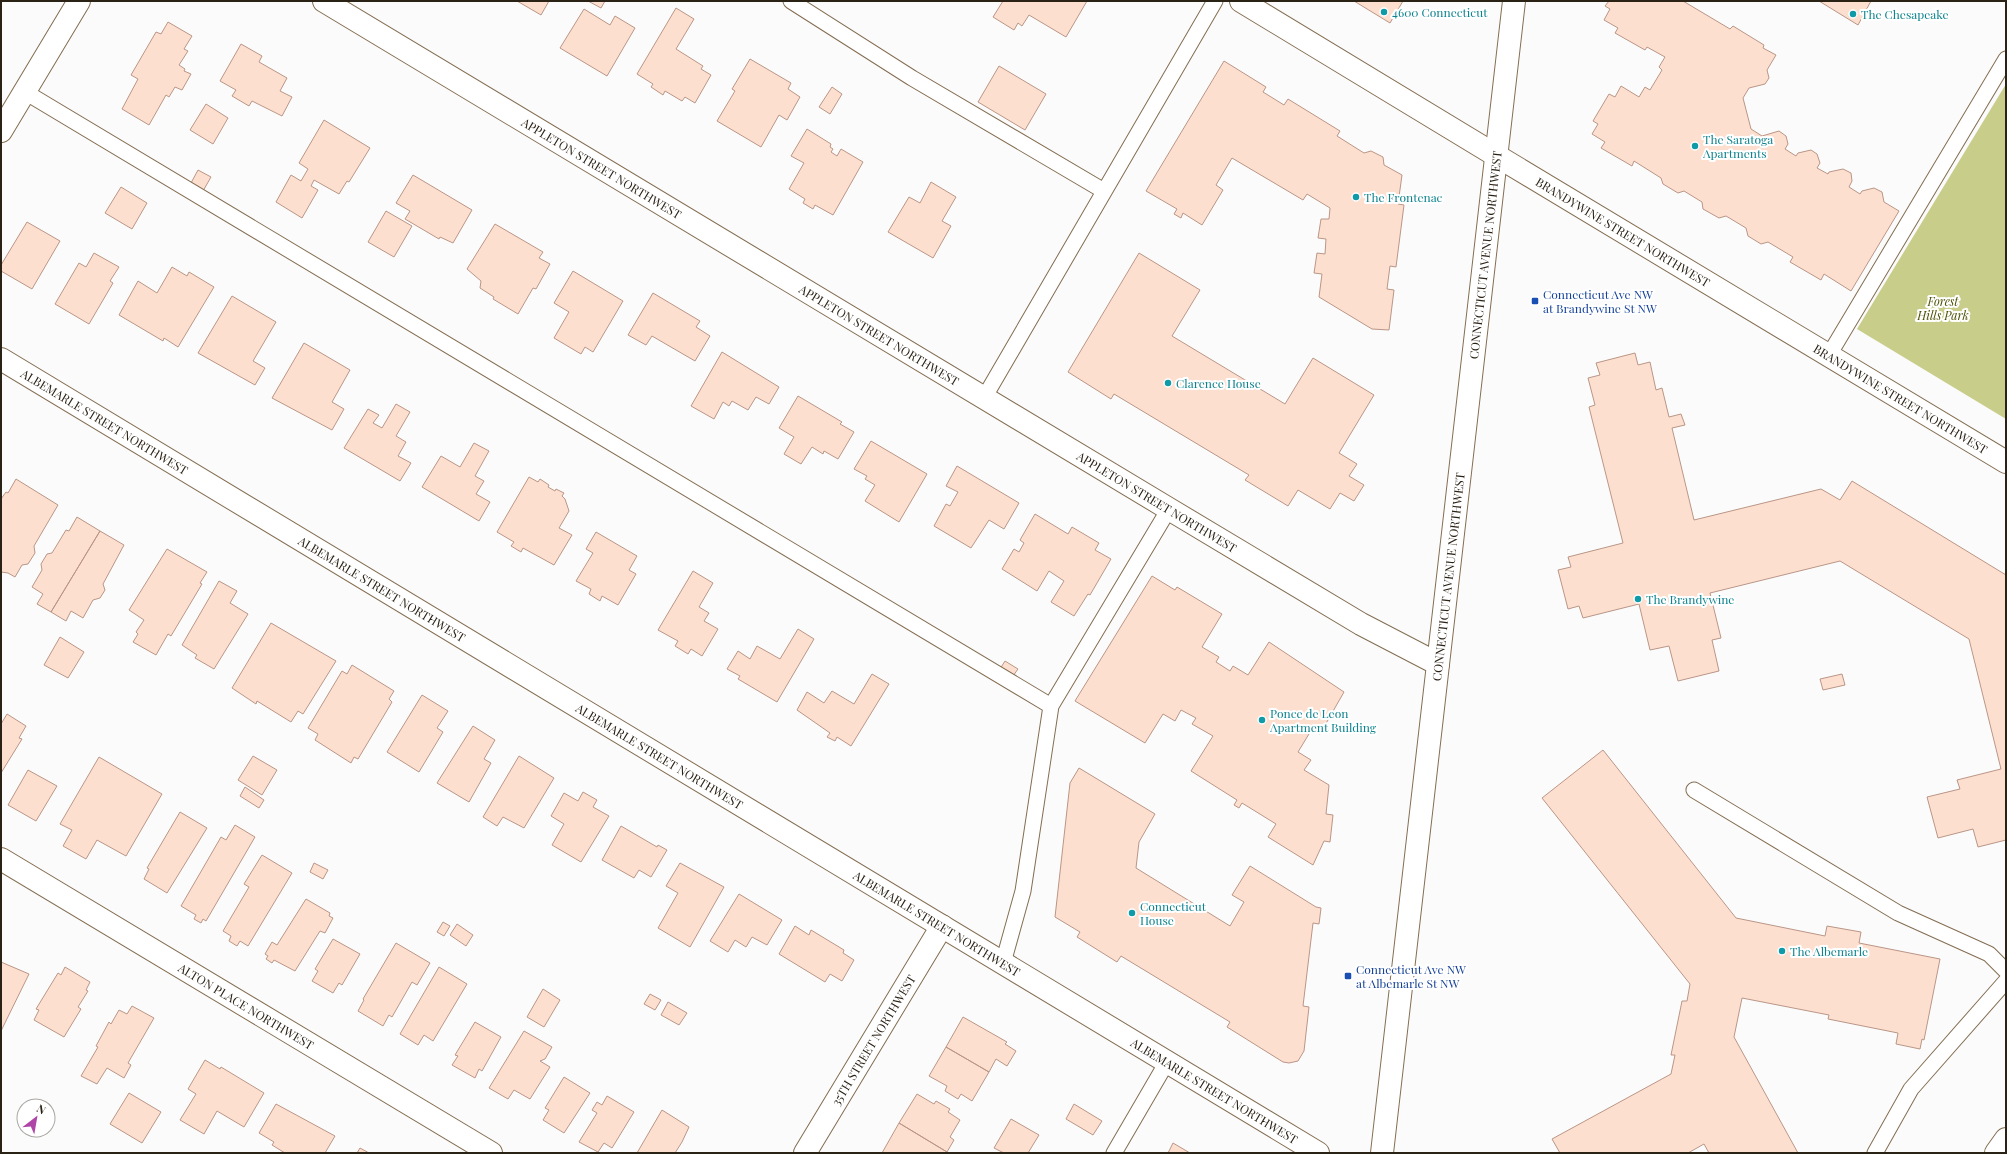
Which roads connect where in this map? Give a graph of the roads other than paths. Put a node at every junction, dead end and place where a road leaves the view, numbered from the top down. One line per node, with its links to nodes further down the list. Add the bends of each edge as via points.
1 (79, 1): 8 (street)
2 (324, 1): 14 (street, APPLETON STREET NORTHWEST)
3 (791, 1): 11 (lane, via 912,78)
4 (1215, 1): 11 (lane)
5 (1241, 1): 10 (street, BRANDYWINE STREET NORTHWEST)
6 (1514, 1): 10 (street, CONNECTICUT AVENUE NORTHWEST)
7 (2006, 59): 12 (lane)
8 (25, 92): 9 (street); 18 (lane)
9 (1, 131)
10 (1497, 156): 12 (street, BRANDYWINE STREET NORTHWEST); 17 (street, CONNECTICUT AVENUE NORTHWEST)
11 (1104, 191): 14 (lane)
12 (1829, 356): 15 (street, BRANDYWINE STREET NORTHWEST)
13 (1, 358): 21 (street, ALBEMARLE STREET NORTHWEST)
14 (984, 398): 16 (street, APPLETON STREET NORTHWEST)
15 (2006, 462)
16 (1169, 509): 17 (street, APPLETON STREET NORTHWEST, via 1361,624); 18 (lane)
17 (1438, 664): 31 (street, CONNECTICUT AVENUE NORTHWEST)
18 (1051, 706): 22 (lane, via 1023,891)
19 (1694, 790): 23 (lane, via 1898,913 1989,954)
20 (1, 859): 27 (street, ALTON PLACE NORTHWEST)
21 (942, 926): 22 (street, ALBEMARLE STREET NORTHWEST); 28 (street, 35TH STREET NORTHWEST)
22 (1003, 963): 25 (street, ALBEMARLE STREET NORTHWEST)
23 (2006, 971)
24 (2006, 982): 32 (lane, via 1911,1089)
25 (1167, 1062): 29 (lane); 30 (street, ALBEMARLE STREET NORTHWEST)
26 (2006, 1139): 33 (street)
27 (491, 1153)
28 (805, 1153)
29 (1114, 1153)
30 (1318, 1153)
31 (1382, 1153)
32 (1875, 1153)
33 (1996, 1153)

